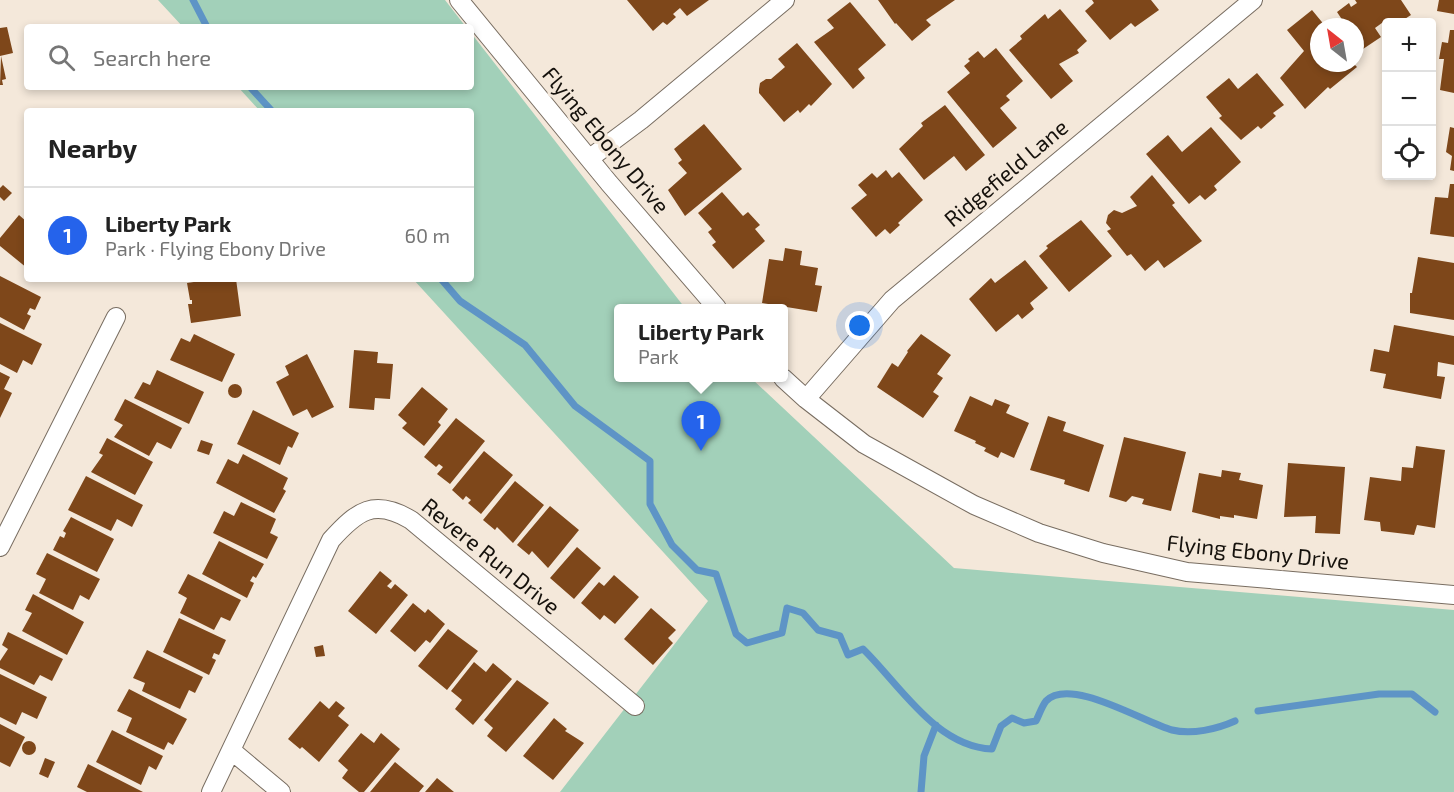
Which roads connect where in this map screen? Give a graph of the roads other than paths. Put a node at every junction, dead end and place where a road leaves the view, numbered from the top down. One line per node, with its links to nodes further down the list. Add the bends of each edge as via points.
1 (459, 0): 4 (street, Flying Ebony Drive)
2 (785, 0): 4 (street)
3 (1252, 0): 8 (street, Ridgefield Lane, via 892,300)
4 (590, 158): 5 (street, Flying Ebony Drive)
5 (713, 304)
6 (116, 317): 9 (street)
7 (787, 382): 8 (street, Flying Ebony Drive)
8 (806, 399): 10 (street, Flying Ebony Drive, via 864,444 924,480 1039,533 1103,553 1187,572)
9 (0, 547)
10 (1454, 595)
11 (635, 706): 12 (street, Revere Run Drive, via 411,520 396,511 374,509 348,521 331,540)
12 (232, 751): 13 (street, Revere Run Drive); 14 (street)
13 (211, 792)
14 (281, 792)

